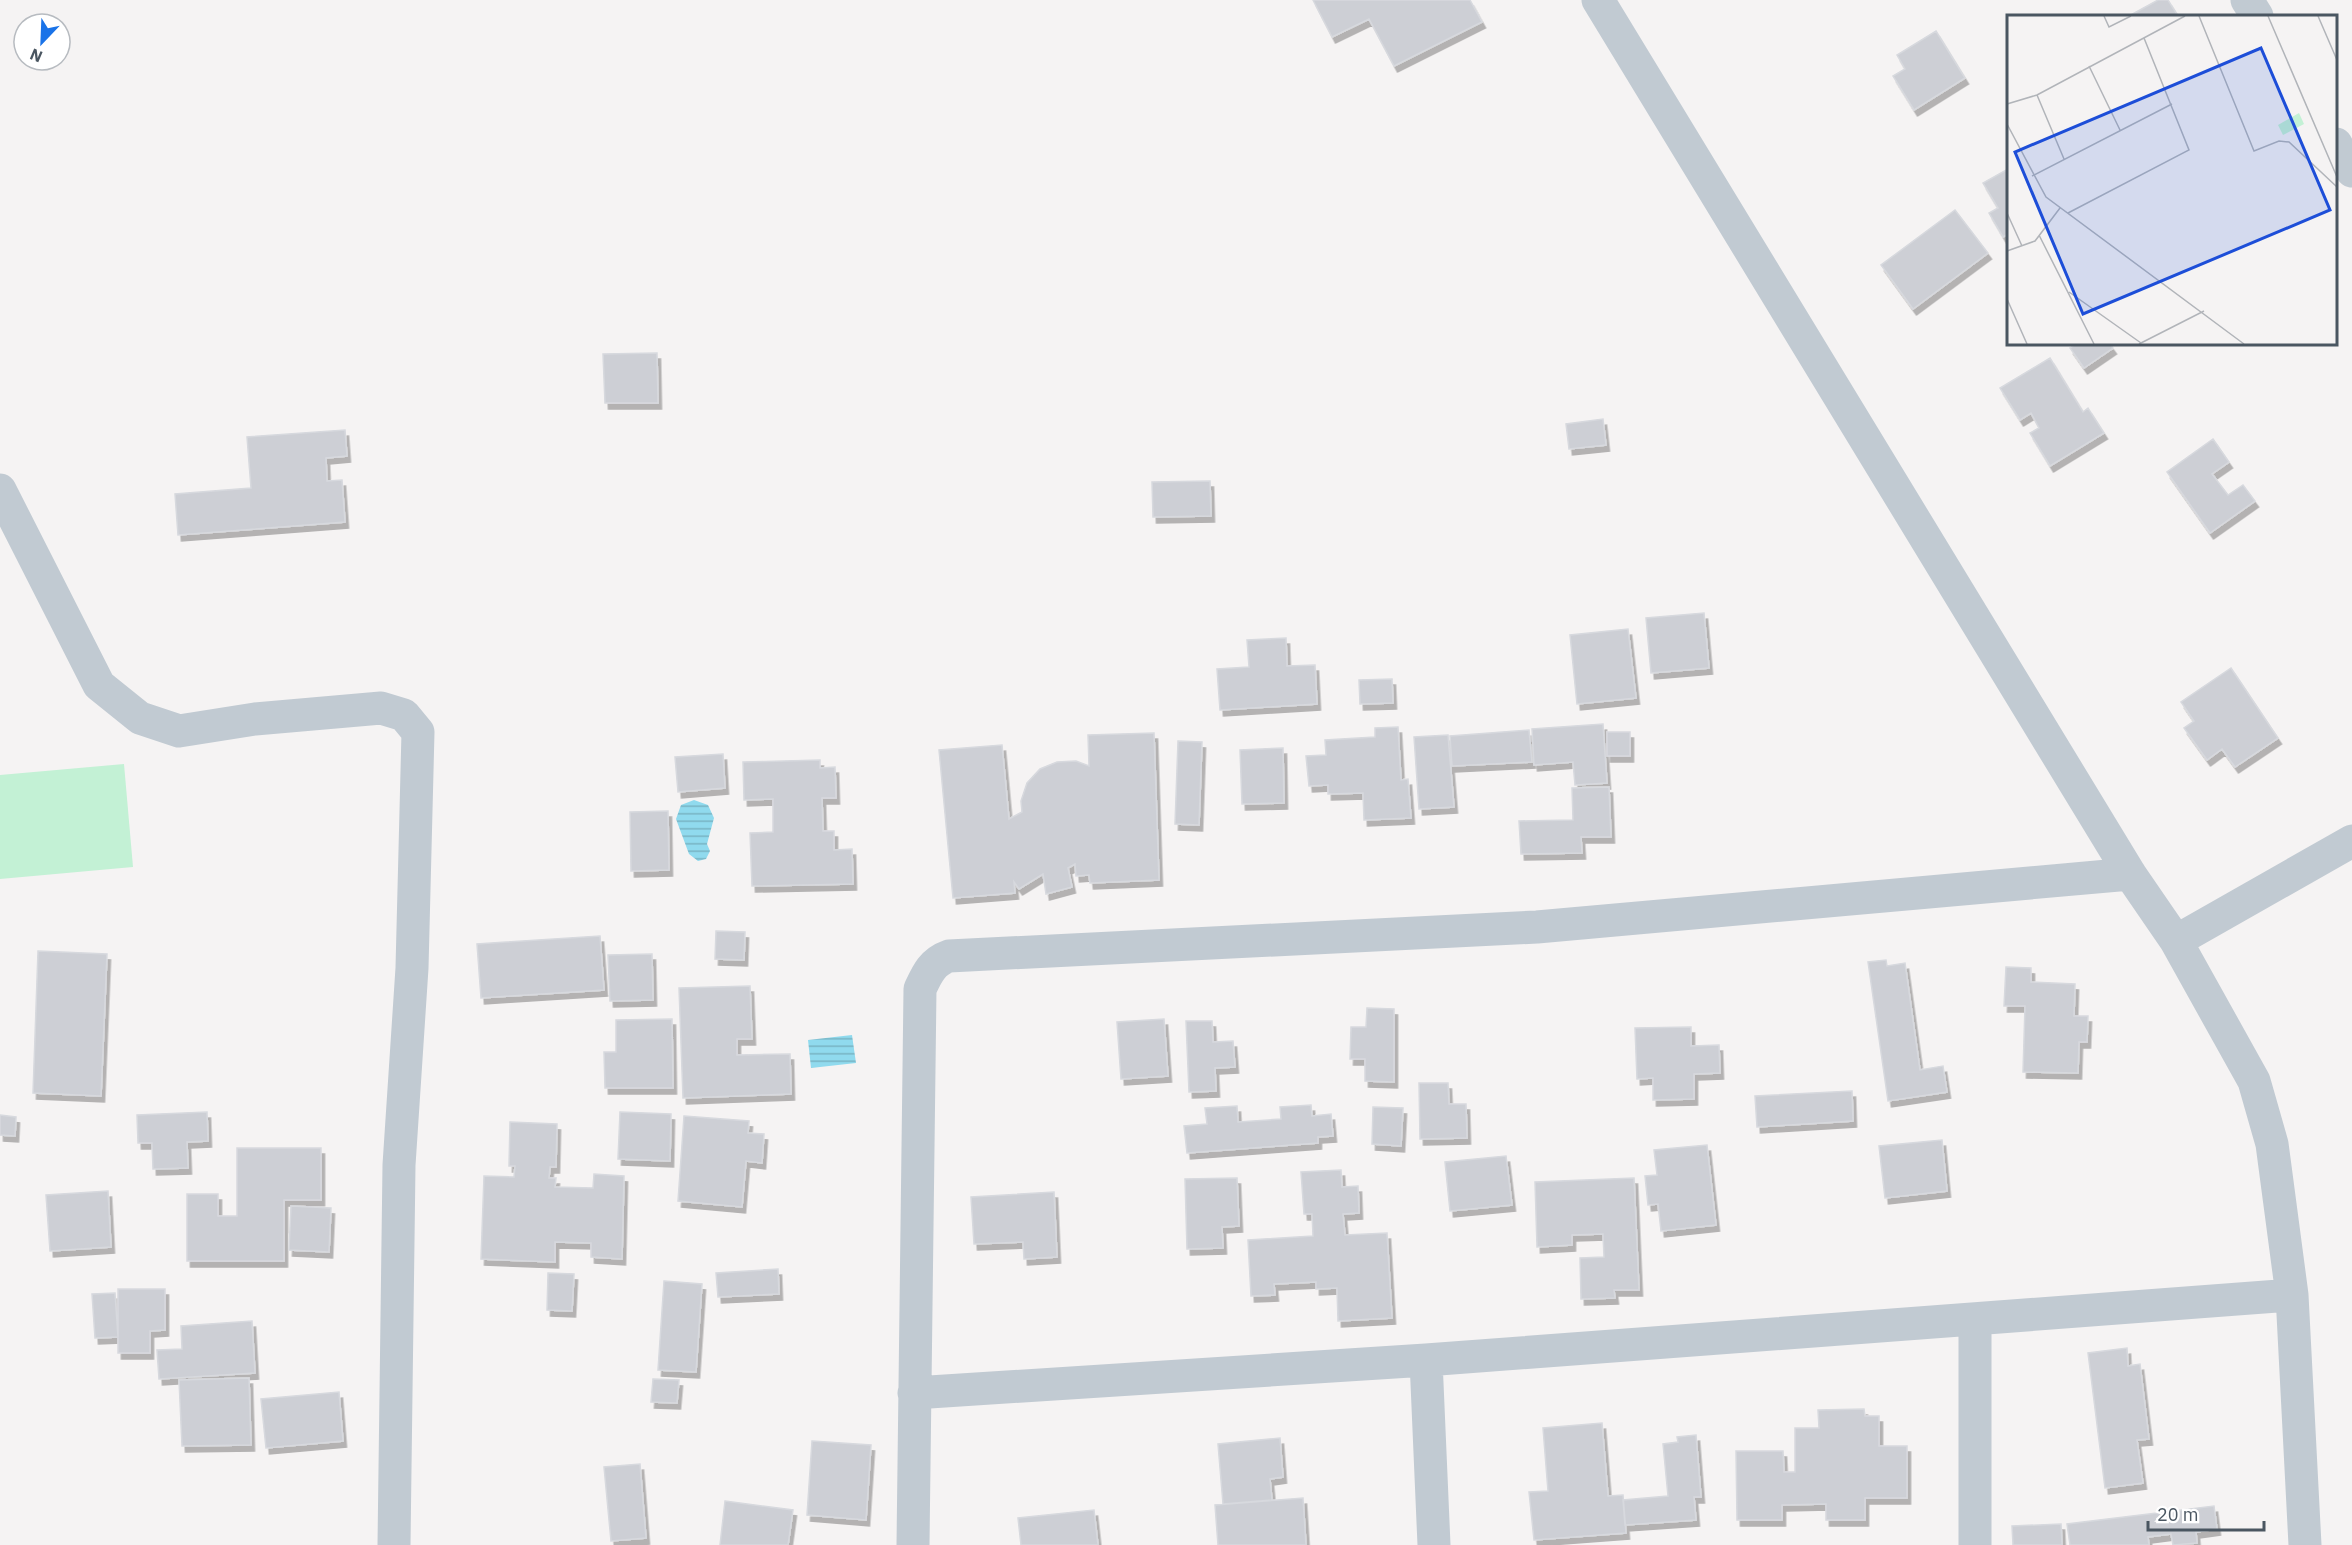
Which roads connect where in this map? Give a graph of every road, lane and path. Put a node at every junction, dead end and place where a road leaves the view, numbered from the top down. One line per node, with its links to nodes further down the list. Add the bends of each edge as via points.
1 (1598, 0): 8 (street)
2 (2247, 0): 3 (street)
3 (2256, 15)
4 (2337, 146): 5 (street)
5 (2352, 171)
6 (0, 490): 14 (street, via 99,685 140,718 179,731 381,708 404,715 418,732 412,968 399,1166)
7 (2352, 841): 9 (street)
8 (2130, 874): 9 (street); 13 (street, via 1537,927 939,959 920,989)
9 (2176, 942): 10 (street, via 2254,1081 2272,1144)
10 (2292, 1295): 11 (street); 18 (street)
11 (1975, 1320): 12 (street); 17 (street)
12 (1426, 1360): 13 (street); 16 (street)
13 (914, 1393): 15 (street)
14 (394, 1545)
15 (913, 1545)
16 (1434, 1545)
17 (1975, 1545)
18 (2305, 1545)

